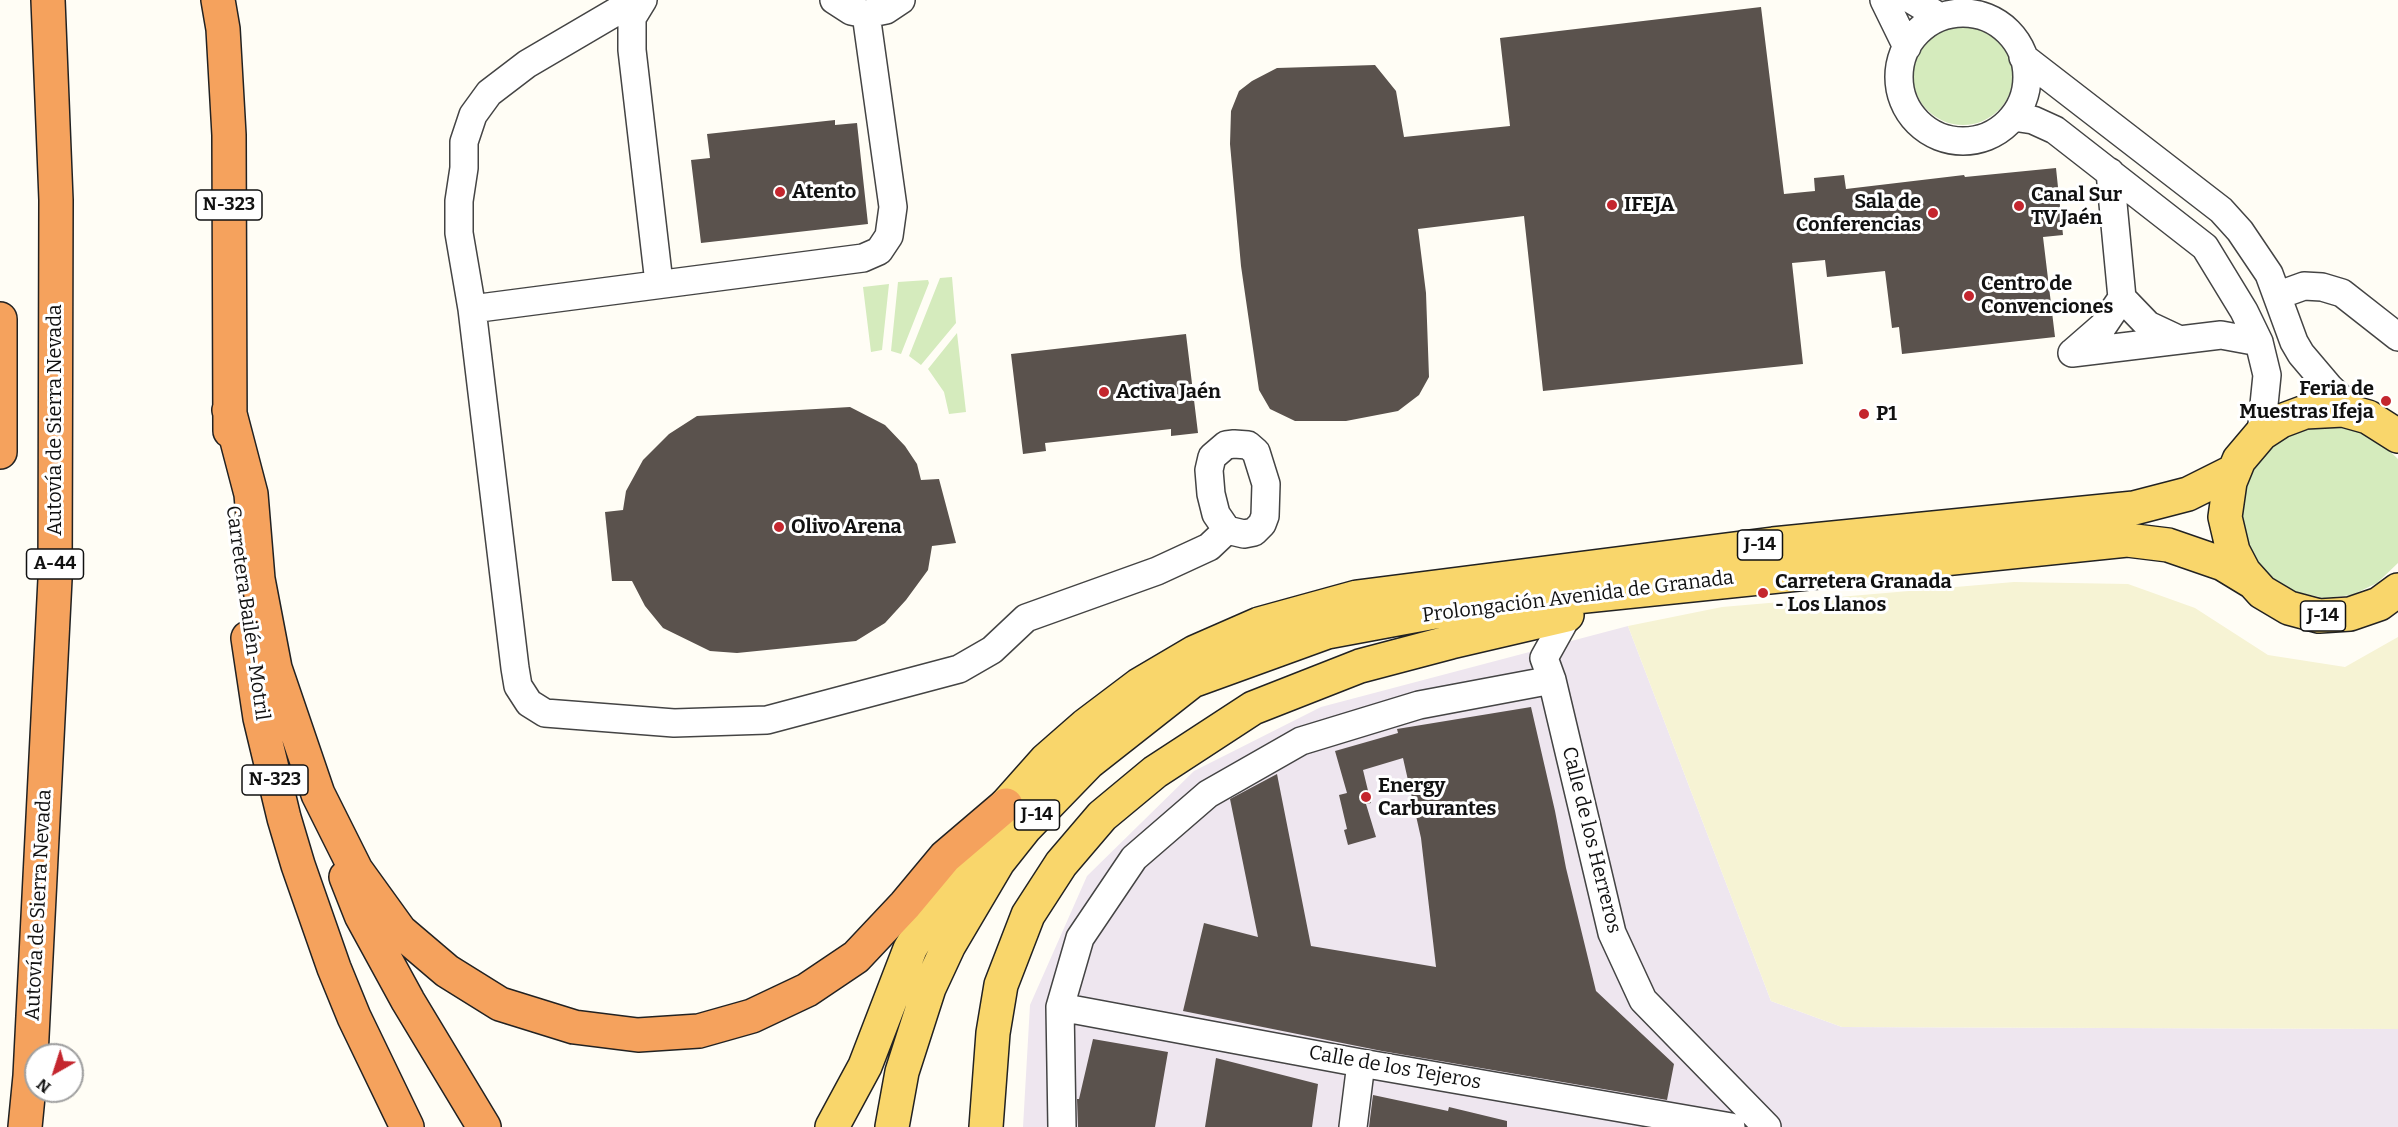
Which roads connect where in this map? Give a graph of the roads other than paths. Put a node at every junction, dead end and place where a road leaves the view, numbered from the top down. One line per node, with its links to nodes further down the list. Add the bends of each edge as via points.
1 (48, 0): 39 (highway, Autovía de Sierra Nevada / A-44, via 56,200 55,579)
2 (219, 0): 23 (highway, Carretera Bailén-Motril / N-323, via 229,135)
3 (636, 0): 18 (street, via 527,64 489,93 473,115 464,142 459,201 459,233)
4 (643, 0): 15 (street, via 632,18 632,51)
5 (834, 0): 9 (street, via 851,11)
6 (901, 0): 9 (street, via 886,10)
7 (1884, 0): 11 (street)
8 (1912, 0): 10 (street)
9 (866, 14): 15 (street, via 893,207 889,236 879,251 863,258)
10 (1941, 17): 11 (street, via 1924,27); 12 (street, via 1983,16 2008,32)
11 (1907, 46): 13 (street, via 1900,67 1900,90 1923,127 1954,140 1976,140 1996,132)
12 (2024, 57): 13 (street, via 2026,88); 16 (street, via 2221,210 2256,253)
13 (2013, 117): 14 (street, via 2050,127)
14 (2110, 172): 17 (street); 22 (street, via 2205,247)
15 (659, 283): 18 (street)
16 (2279, 295): 20 (street, via 2304,286 2342,293); 24 (street, via 2301,354)
17 (2122, 298): 21 (street, via 2148,325); 21 (street, via 2103,326 2072,353)
18 (472, 309): 29 (street, via 514,668 518,686 529,703 545,713 674,723 767,720 948,672 992,650 1026,618 1157,571 1209,547)
19 (0, 319): 27 (highway)
20 (2398, 337)
21 (2180, 340): 22 (street, via 2221,336)
22 (2259, 342): 25 (street, via 2268,375)
23 (229, 410): 35 (highway, via 251,494 258,579 275,668); 40 (highway, Carretera Bailén-Motril / N-323, via 232,501 242,600 260,718 284,818 334,968)
24 (2356, 413): 25 (main road, J-14, via 2330,409 2305,412 2276,423); 26 (main road, J-14)
25 (2261, 434): 28 (main road, J-14)
26 (2398, 436)
27 (0, 452)
28 (2234, 471): 30 (main road, J-14, via 2227,493 2227,529 2238,562); 36 (main road, Prolongación Avenida de Granada / J-14, via 2188,494 2134,508 1773,543 1357,597 1259,624 1195,652 1139,685 1054,753)
29 (1227, 530)
30 (2251, 581): 31 (main road, Prolongación Avenida de Granada / J-14, via 2223,564 2168,545 2127,540); 32 (main road, J-14, via 2275,601 2319,616 2365,610)
31 (1676, 585): 33 (main road); 43 (main road, Prolongación Avenida de Granada / J-14, via 1440,611 1327,632 1192,681 1089,762 998,862 949,945 929,988 902,1072)
32 (2398, 590)
33 (1568, 615): 34 (street); 44 (main road, via 1360,666 1253,708 1155,772 1102,816 1061,864 1028,915 1005,975 993,1034)
34 (1548, 669): 37 (street, via 1301,741 1208,794 1134,858 1080,938); 48 (street, Calle de los Herreros, via 1612,933 1643,1000)
35 (318, 794): 36 (highway, via 356,870 400,931 447,971 500,1004 574,1027 638,1035 699,1031 752,1016 807,990 856,957 945,857); 41 (highway, via 361,915)
36 (1006, 805): 42 (main road, Prolongación Avenida de Granada, via 960,864 910,949 865,1066)
37 (1060, 1007): 38 (street, Calle de los Tejeros); 45 (street)
38 (1361, 1063): 46 (street); 47 (street, Calle de los Tejeros)
39 (25, 1127)
40 (407, 1127)
41 (484, 1127)
42 (832, 1127)
43 (892, 1127)
44 (986, 1127)
45 (1062, 1127)
46 (1353, 1127)
47 (1731, 1127)
48 (1767, 1127)

